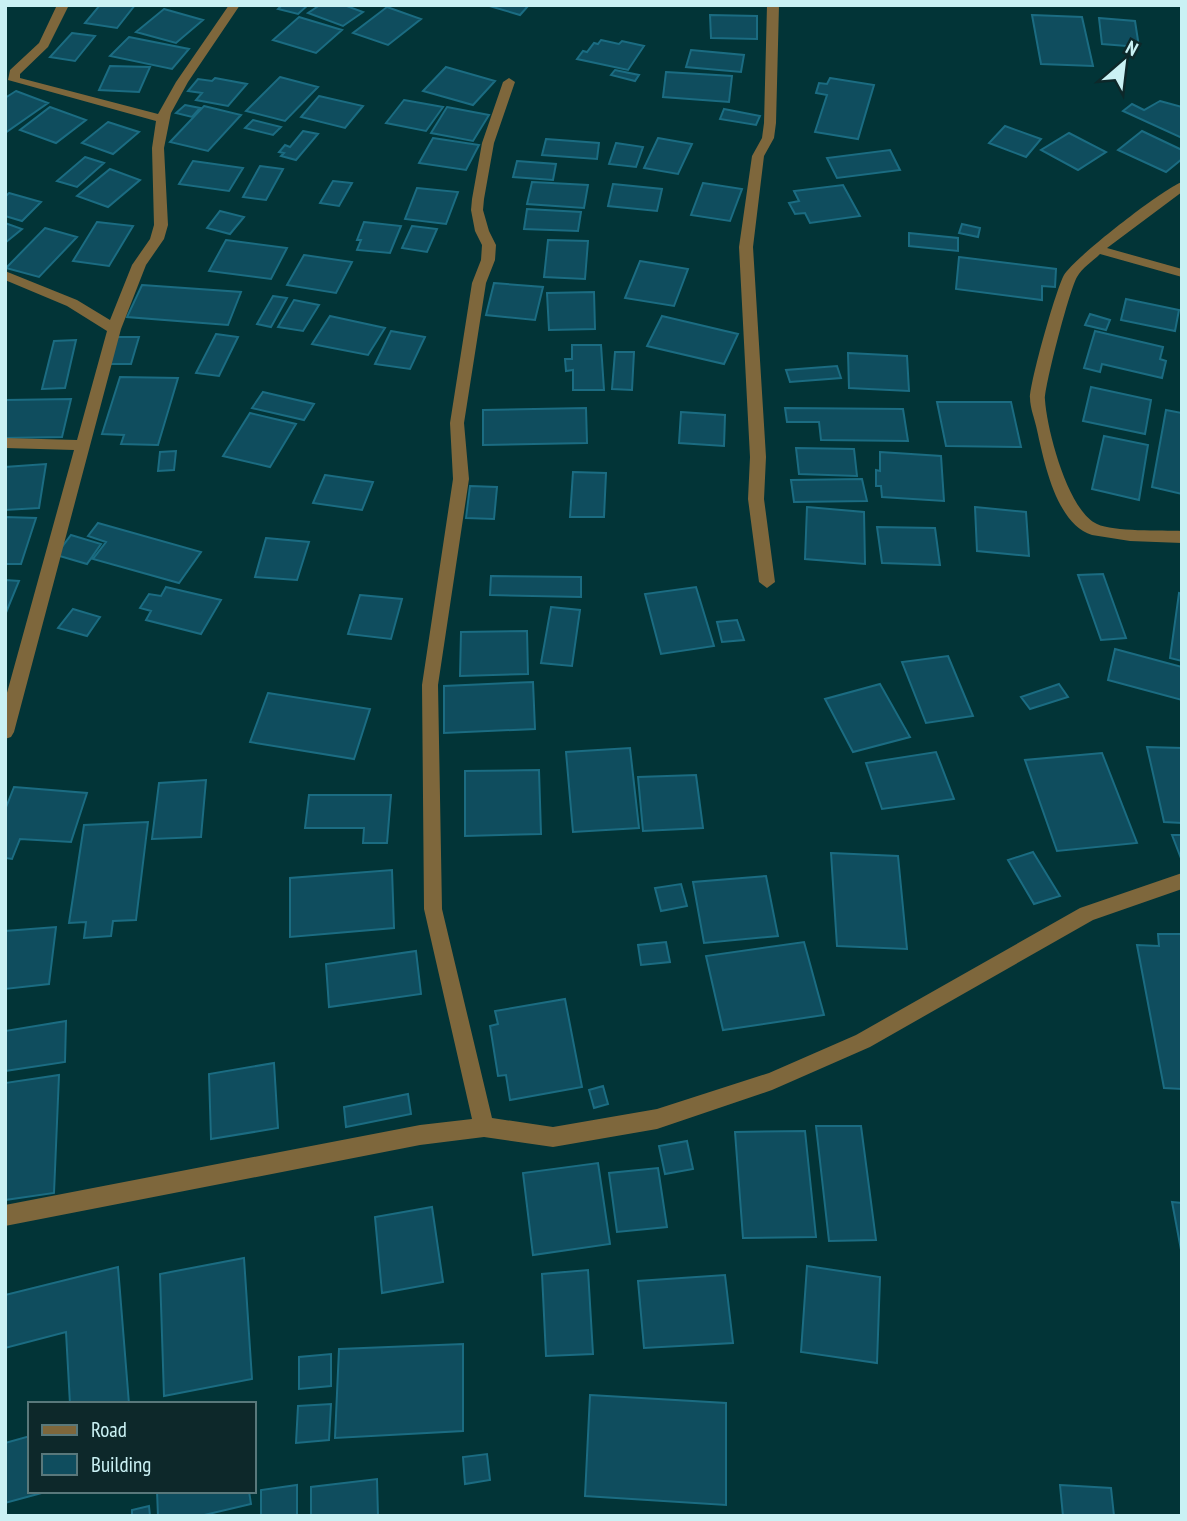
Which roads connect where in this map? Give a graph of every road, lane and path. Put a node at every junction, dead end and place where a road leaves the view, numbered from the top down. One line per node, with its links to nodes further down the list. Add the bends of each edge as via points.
1 (63, 5): 4 (street, via 44,45)
2 (235, 5): 6 (street)
3 (773, 5): 15 (street, via 770,123 758,156 746,247 758,457 756,499)
4 (10, 76): 6 (street, via 36,87)
5 (509, 82): 18 (street, via 488,143 478,199 488,260 479,282 457,423 461,479 429,685 433,909)
6 (163, 118): 11 (street, via 161,225 153,246 138,265)
7 (1182, 186): 8 (street)
8 (1097, 249): 9 (street); 14 (street, via 1071,275 1037,398 1057,483 1071,508 1092,529)
9 (1182, 272)
10 (5, 275): 11 (street, via 72,303)
11 (114, 329): 13 (street)
12 (5, 443): 13 (street)
13 (81, 445): 16 (street)
14 (1182, 537)
15 (766, 582)
16 (5, 732)
17 (1182, 881): 18 (street, via 1087,914 863,1041 772,1081 657,1119 553,1137)
18 (484, 1127): 19 (street, via 349,1148)
19 (5, 1216)

